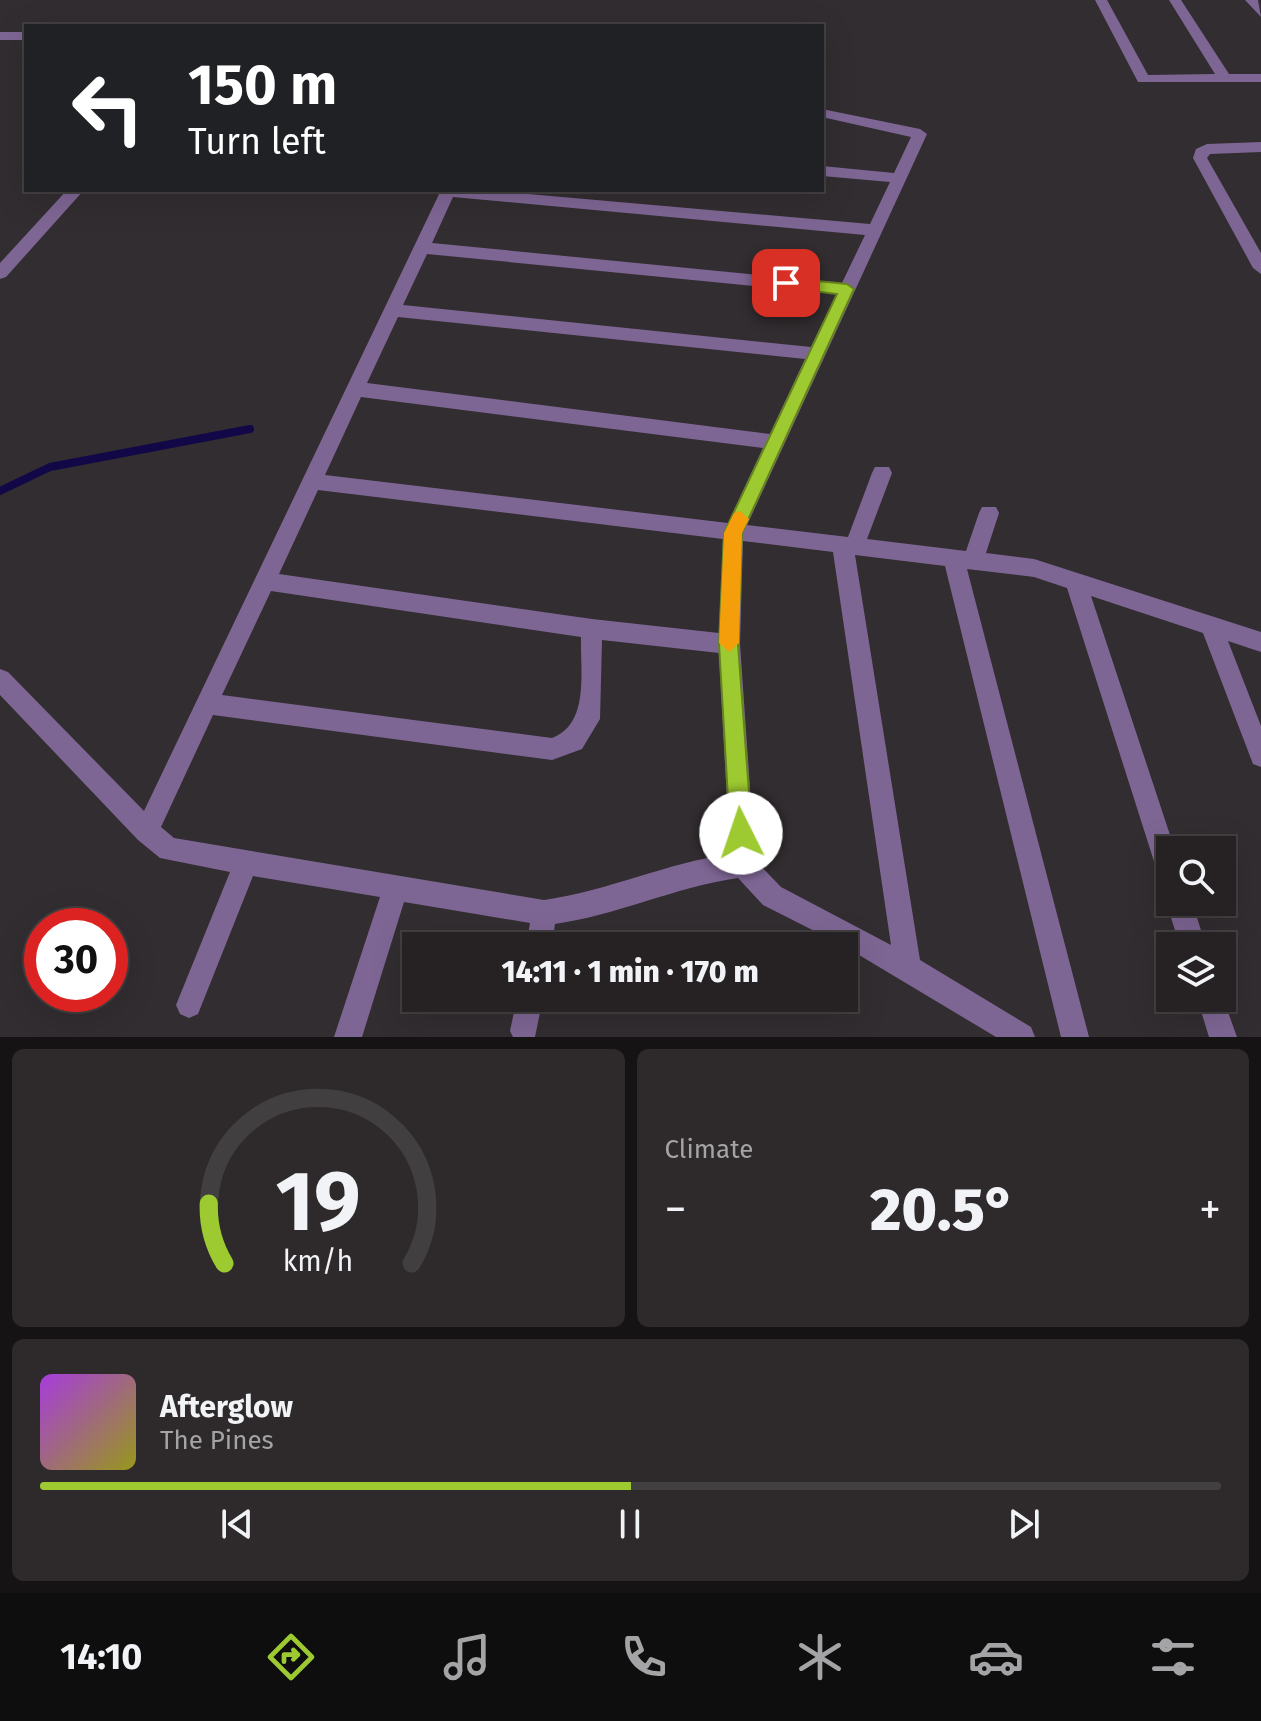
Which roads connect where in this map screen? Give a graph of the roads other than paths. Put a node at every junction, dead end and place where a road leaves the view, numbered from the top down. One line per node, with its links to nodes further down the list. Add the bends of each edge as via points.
1 (1101, 0): 8 (street, via 1143,79)
2 (1175, 0): 8 (street)
3 (1251, 0): 4 (street)
4 (1261, 13)
5 (0, 36): 6 (street)
6 (24, 36)
7 (1261, 78): 8 (street)
8 (1225, 79)
9 (824, 113): 12 (street, via 920,134)
10 (1261, 147): 18 (street, via 1207,149 1200,158)
11 (824, 171): 12 (street)
12 (898, 178): 16 (street)
13 (74, 192): 19 (street)
14 (449, 192): 17 (street)
15 (460, 192): 16 (street)
16 (874, 230): 20 (street)
17 (422, 248): 20 (street); 21 (street)
18 (1261, 268)
19 (0, 273)
20 (847, 289): 22 (street)
21 (393, 310): 22 (street); 23 (street)
22 (816, 354): 24 (street)
23 (356, 389): 24 (street); 26 (street)
24 (775, 442): 28 (street)
25 (882, 473): 29 (street)
26 (312, 481): 28 (street); 32 (street)
27 (989, 513): 30 (street)
28 (733, 533): 29 (street); 36 (street)
29 (848, 547): 30 (street); 47 (street)
30 (964, 560): 31 (street, via 1034,568); 54 (street)
31 (1075, 580): 33 (street); 41 (street)
32 (265, 581): 34 (street); 38 (street)
33 (1211, 625): 35 (street); 39 (street)
34 (592, 629): 36 (street); 38 (street, via 589,719 574,741 552,749)
35 (1261, 642)
36 (729, 644): 43 (street)
37 (0, 679): 40 (street)
38 (207, 704): 40 (street)
39 (1261, 756)
40 (147, 831): 42 (street, via 169,849)
41 (1158, 836)
42 (246, 862): 44 (street); 48 (street)
43 (743, 865): 45 (street, via 711,868 575,910); 47 (street, via 772,896)
44 (395, 889): 45 (street); 52 (street)
45 (544, 913): 46 (street)
46 (541, 932)
47 (908, 968): 53 (street)
48 (189, 1005)
49 (527, 1012): 51 (street)
50 (1215, 1012): 55 (street)
51 (524, 1031)
52 (348, 1037)
53 (1021, 1037)
54 (1075, 1037)
55 (1223, 1037)

